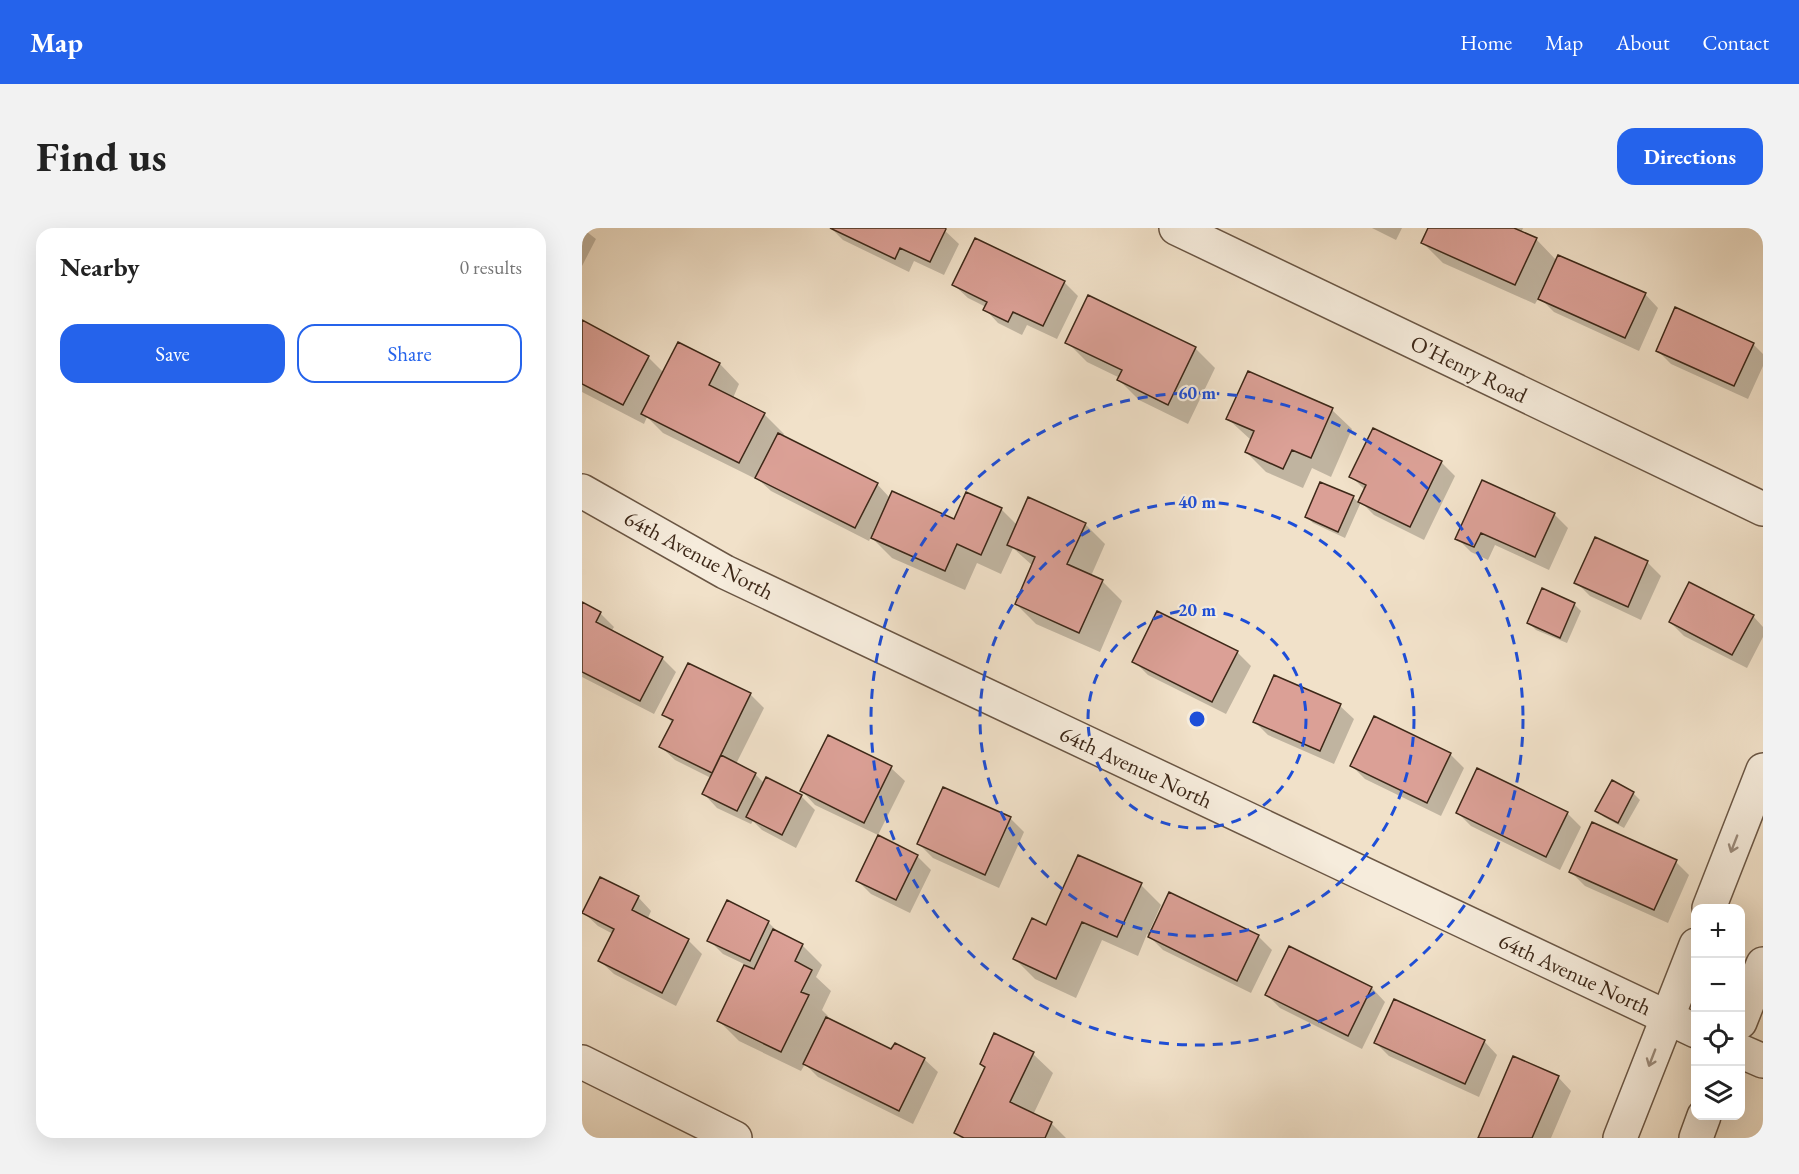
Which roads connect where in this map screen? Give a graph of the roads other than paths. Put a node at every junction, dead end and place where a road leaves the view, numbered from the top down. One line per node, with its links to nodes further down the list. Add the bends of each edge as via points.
1 (1176, 228): 3 (street, O'Henry Road)
2 (582, 491): 9 (street, 64th Avenue North, via 725,572)
3 (1763, 509)
4 (1763, 770): 5 (street, one-way to 5)
5 (1711, 904)
6 (1693, 958): 9 (street)
7 (1763, 964): 8 (street)
8 (1744, 1012)
9 (1681, 1024): 15 (street, one-way to 15)
10 (1745, 1054): 11 (street)
11 (1763, 1060)
12 (582, 1062): 14 (street)
13 (1703, 1120): 16 (street)
14 (735, 1138)
15 (1620, 1138)
16 (1696, 1138)

